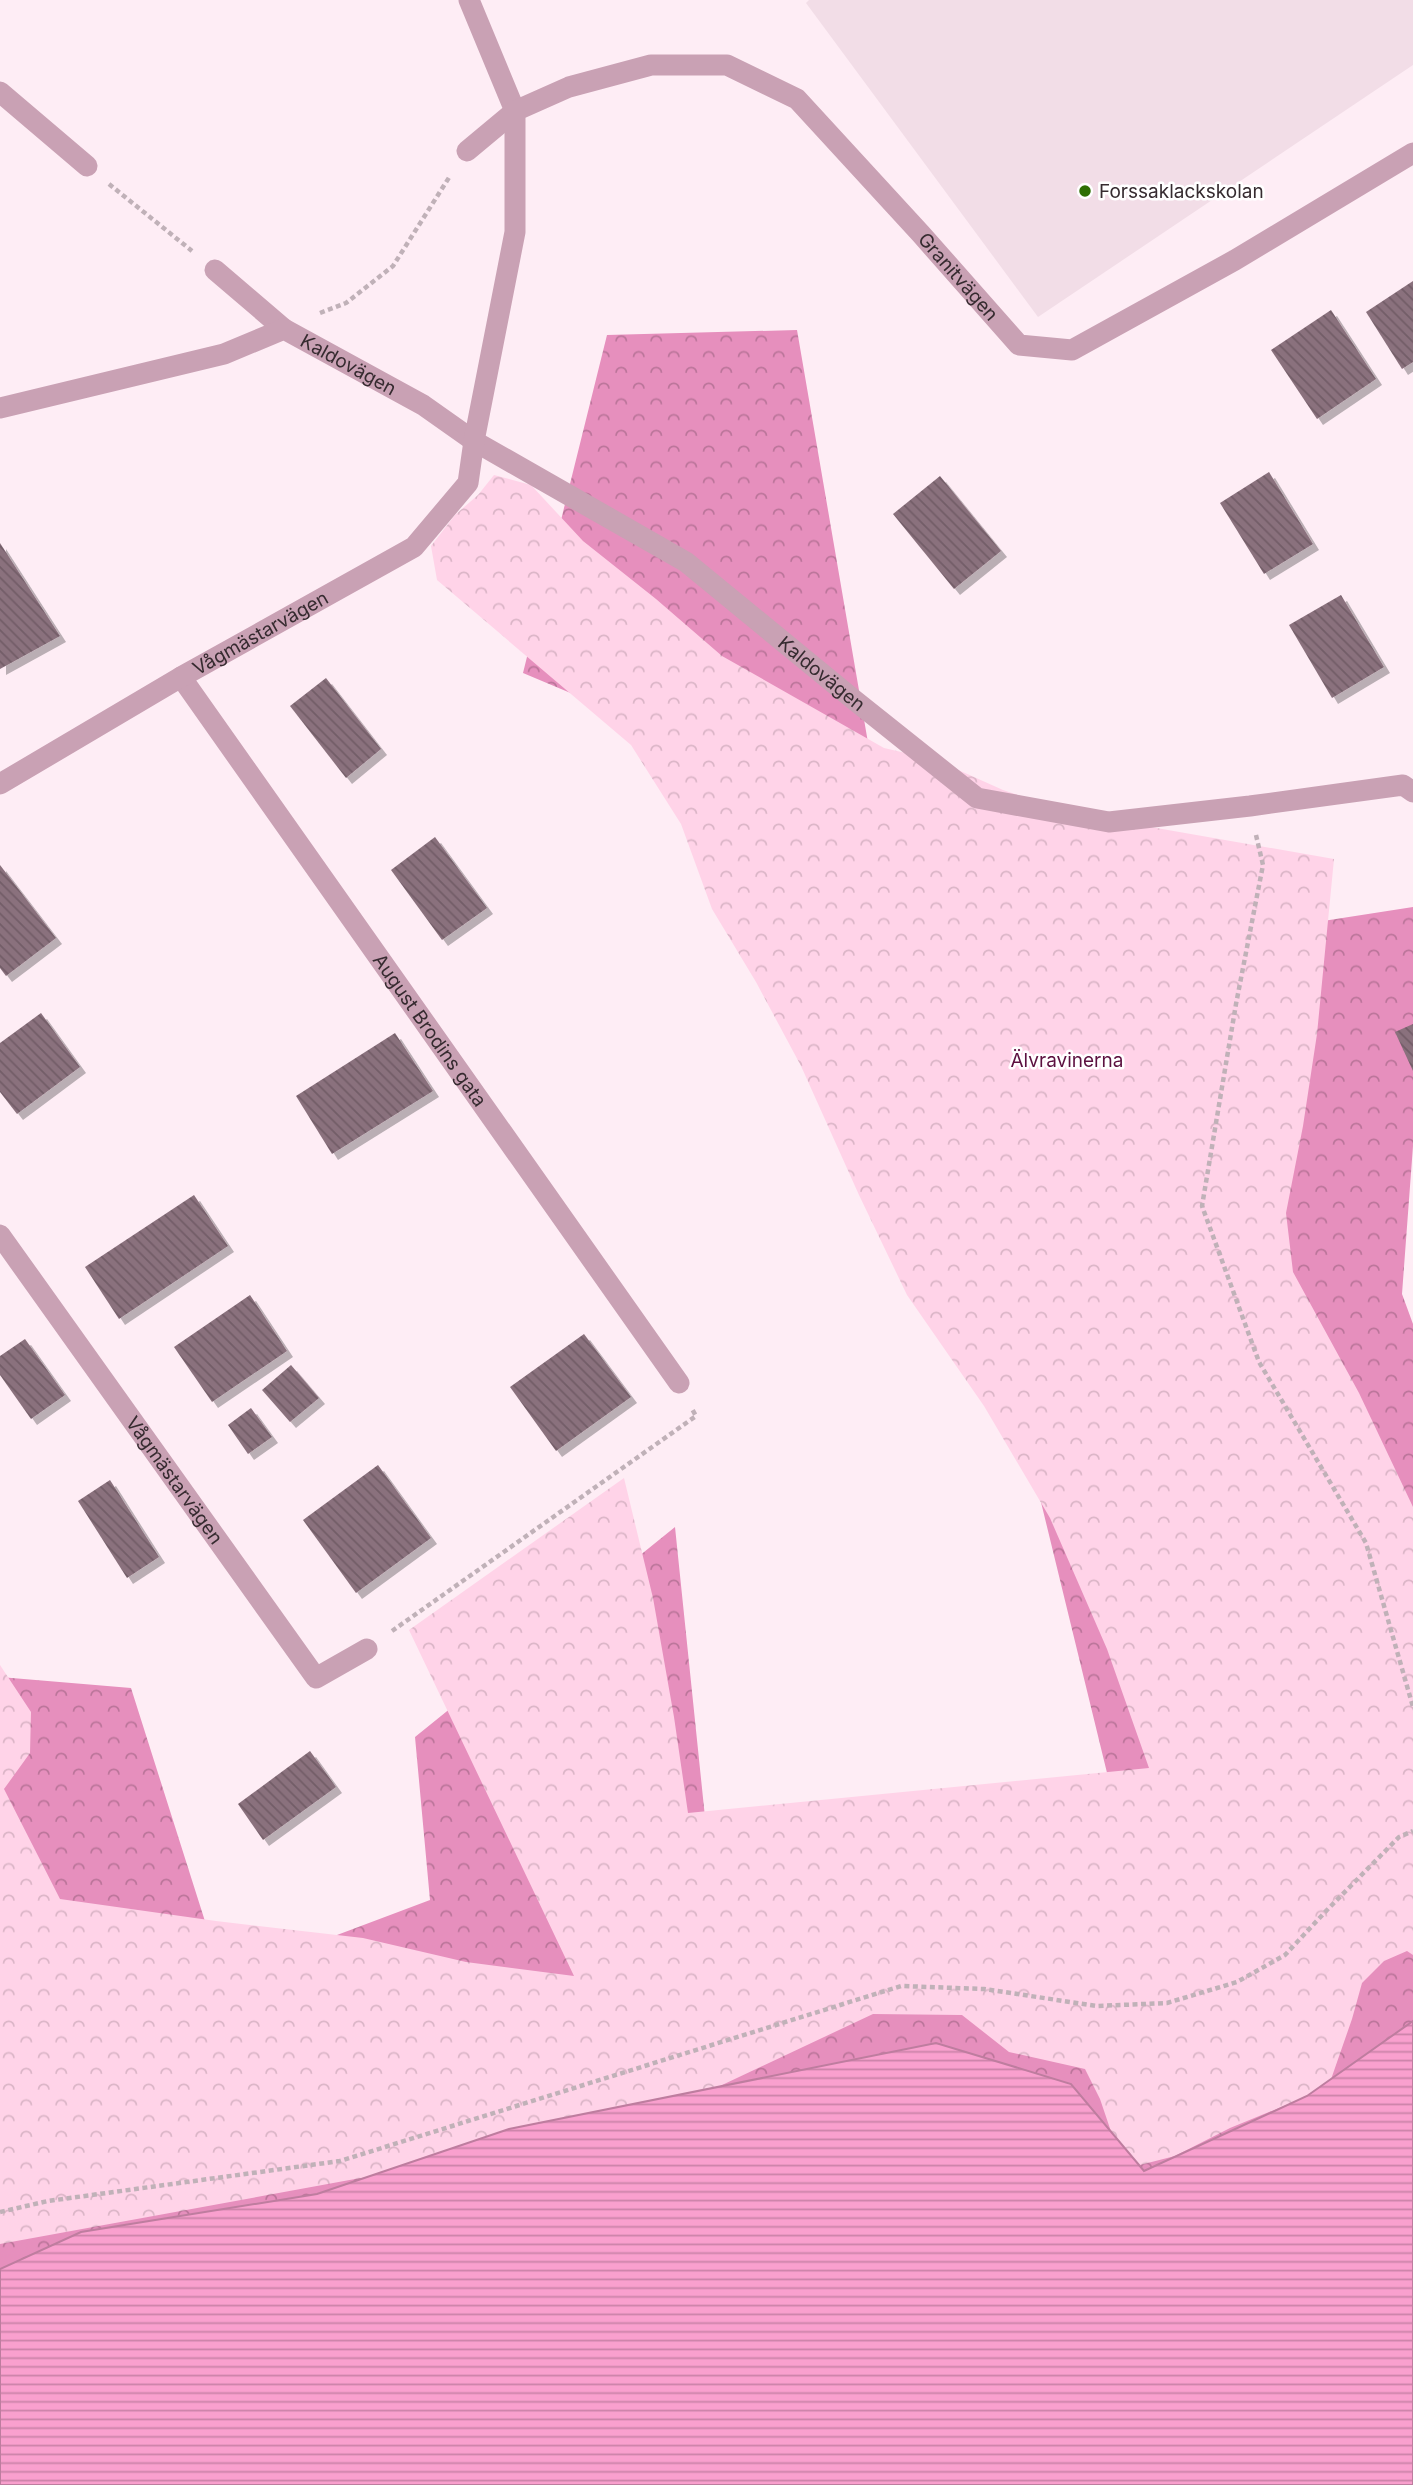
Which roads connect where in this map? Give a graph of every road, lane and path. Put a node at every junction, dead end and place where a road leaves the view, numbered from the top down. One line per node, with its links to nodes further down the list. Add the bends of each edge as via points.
1 (469, 0): 3 (street)
2 (0, 92): 6 (street)
3 (515, 111): 4 (street, Granitvägen); 5 (street, Granitvägen, via 569,87 652,65 727,65 797,100 1019,345 1072,350); 10 (street, via 514,232)
4 (467, 151): 8 (path, via 393,265 346,303)
5 (1413, 153)
6 (87, 166): 7 (path)
7 (215, 270): 8 (street, Kaldovägen)
8 (284, 328): 9 (street, Kaldovägen, via 224,354); 10 (street, Kaldovägen, via 423,404)
9 (0, 408)
10 (474, 441): 11 (street, Vågmästarvägen, via 468,483 414,547); 14 (street, Kaldovägen, via 686,562 978,798 1109,822)
11 (181, 677): 12 (street, Vågmästarvägen); 16 (street, August Brodins gata)
12 (0, 784)
13 (1413, 792): 14 (street, Kaldovägen, via 1403,785)
14 (1250, 807): 18 (path, via 1263,865 1202,1206 1259,1362 1366,1543)
15 (0, 1235): 17 (street, Vågmästarvägen, via 316,1678)
16 (679, 1383): 17 (path, via 695,1416)
17 (367, 1650)
18 (1413, 1707)
19 (1413, 1831): 20 (path, via 1399,1838 1285,1955 1237,1982 1167,2003 1097,2006 984,1989 901,1986 340,2161)
20 (0, 2211)

